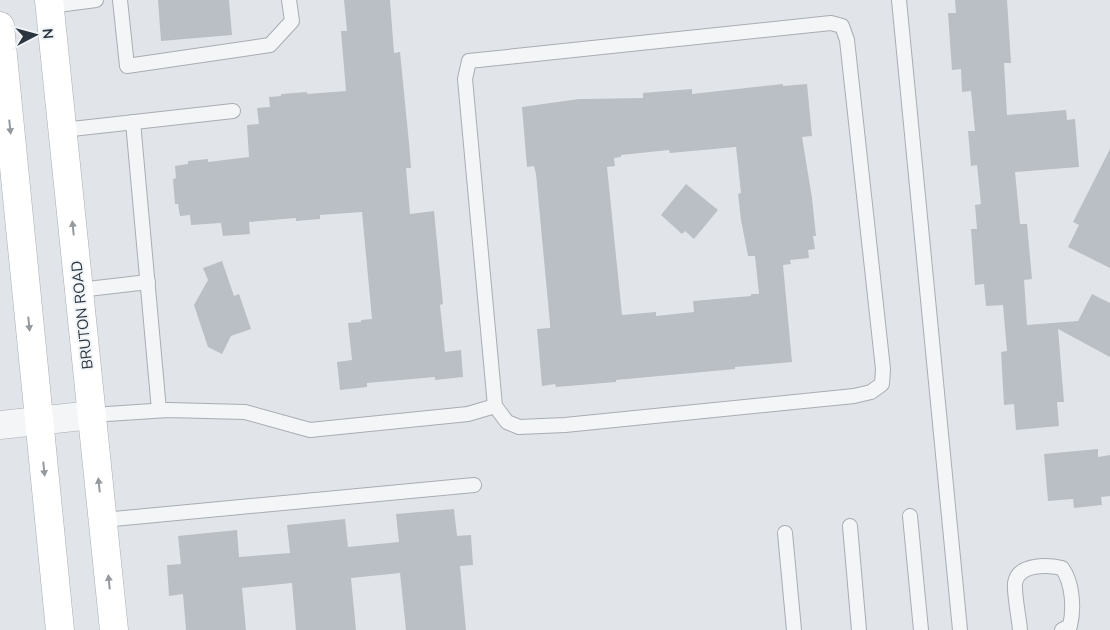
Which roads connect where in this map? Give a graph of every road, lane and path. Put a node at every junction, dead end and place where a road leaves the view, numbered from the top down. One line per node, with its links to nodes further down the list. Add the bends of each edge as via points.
1 (96, 0): 5 (lane)
2 (120, 0): 3 (lane, via 127,66 270,45 292,21)
3 (289, 0)
4 (899, 0): 27 (lane)
5 (49, 3): 9 (main road, BRUTON ROAD)
6 (0, 26): 15 (main road, one-way to 15)
7 (233, 112): 8 (lane)
8 (133, 122): 9 (lane); 10 (lane)
9 (63, 130): 11 (main road, BRUTON ROAD, one-way to 9)
10 (148, 282): 11 (lane); 13 (lane)
11 (79, 290): 14 (main road, BRUTON ROAD)
12 (495, 406): 12 (lane, via 465,79 469,61 831,23 842,26 847,40 884,370 882,384 872,392 854,396 565,425 519,427 506,422); 13 (lane, via 468,414 310,430 245,412)
13 (159, 410): 14 (lane)
14 (92, 415): 15 (street); 19 (main road, BRUTON ROAD, one-way to 14)
15 (39, 421): 16 (street); 22 (main road, one-way to 22)
16 (0, 425)
17 (474, 485): 19 (lane)
18 (910, 516): 26 (lane)
19 (102, 520): 23 (main road, BRUTON ROAD, one-way to 19)
20 (850, 526): 25 (lane)
21 (785, 532): 24 (lane)
22 (60, 630)
23 (114, 630)
24 (794, 630)
25 (859, 630)
26 (921, 630)
27 (960, 630)
28 (1020, 630): 29 (lane, via 1015,582 1022,571 1052,565 1062,568 1068,576 1072,615 1070,626)
29 (1062, 630)

